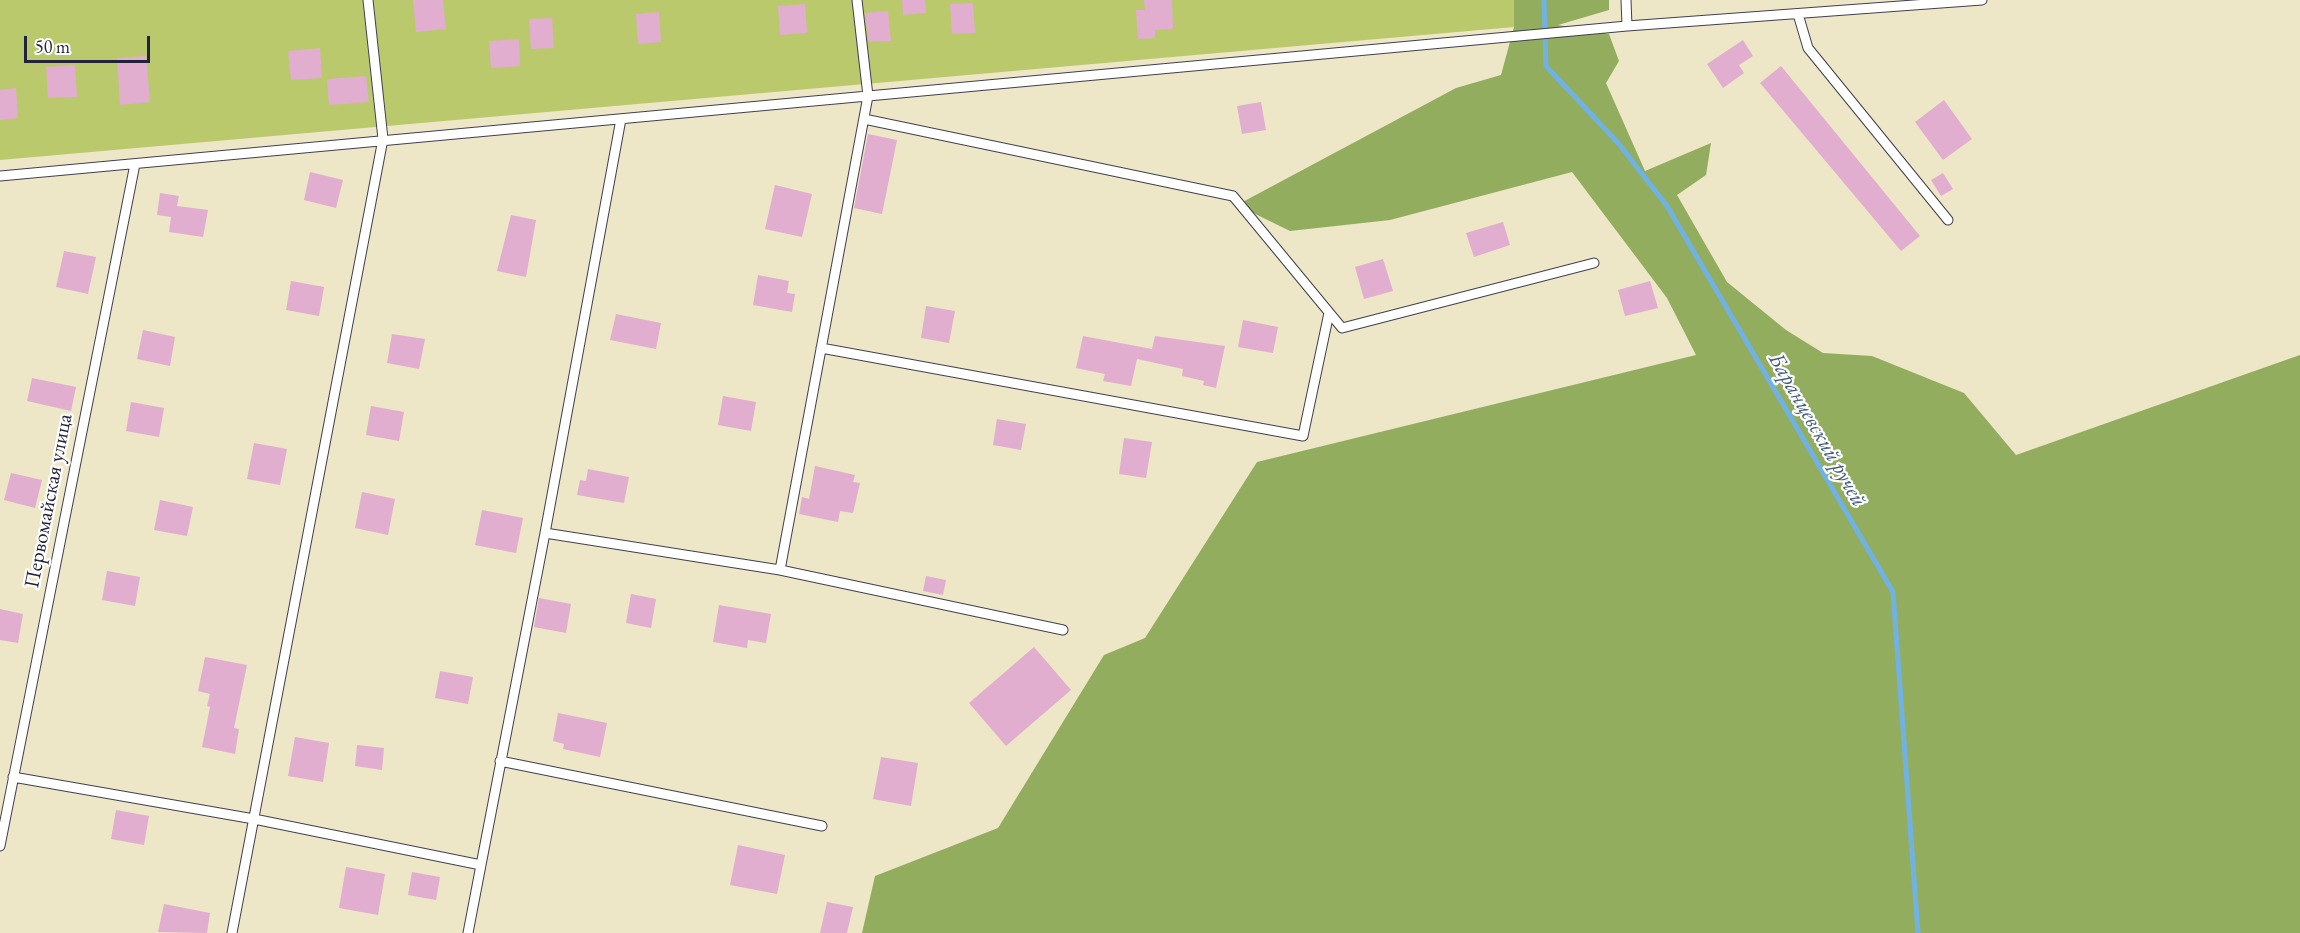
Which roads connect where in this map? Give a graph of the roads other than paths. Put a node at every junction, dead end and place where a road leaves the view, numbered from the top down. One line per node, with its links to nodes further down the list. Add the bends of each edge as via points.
1 (368, 0): 10 (lane)
2 (857, 0): 7 (lane)
3 (1626, 0): 6 (lane)
4 (1982, 0): 5 (lane)
5 (1798, 14): 6 (lane); 13 (lane, via 1808,48)
6 (1627, 26): 7 (lane)
7 (868, 96): 8 (lane); 9 (lane)
8 (621, 119): 10 (lane); 17 (lane)
9 (864, 119): 15 (lane, via 1233,196); 16 (lane)
10 (383, 139): 11 (lane); 22 (lane)
11 (135, 164): 12 (lane); 21 (lane, Первомайская улица)
12 (0, 176)
13 (1948, 220)
14 (1594, 263): 15 (lane, via 1342,328)
15 (1329, 313): 16 (lane, via 1303,436)
16 (821, 348): 18 (lane)
17 (545, 533): 18 (lane); 20 (lane)
18 (780, 570): 19 (lane)
19 (1063, 630)
20 (500, 761): 23 (lane); 25 (lane)
21 (13, 777): 22 (lane); 24 (lane, Первомайская улица)
22 (254, 819): 25 (lane); 26 (lane)
23 (822, 826)
24 (0, 846)
25 (481, 865): 27 (lane)
26 (232, 933)
27 (468, 933)

